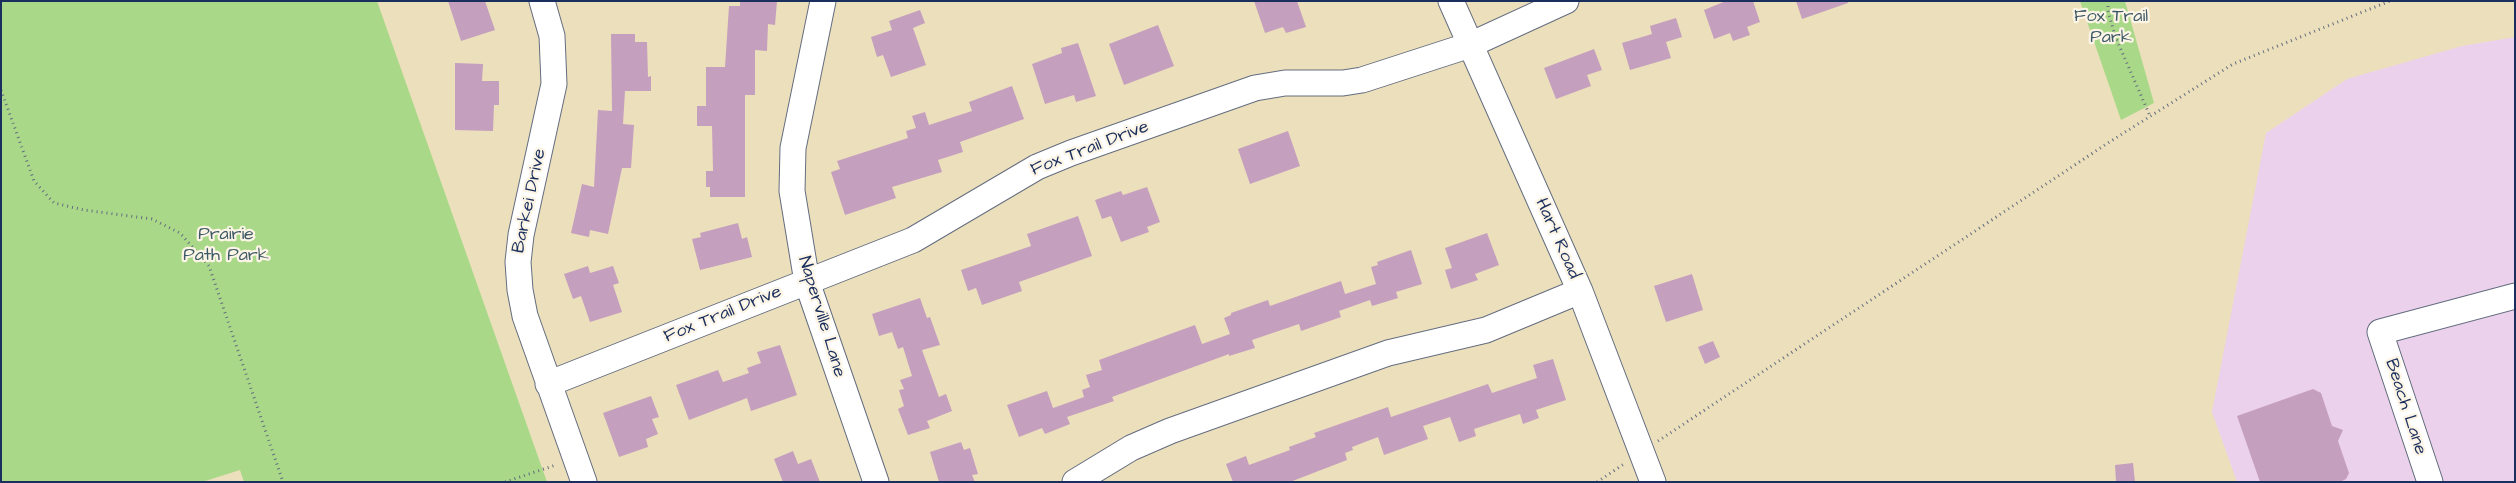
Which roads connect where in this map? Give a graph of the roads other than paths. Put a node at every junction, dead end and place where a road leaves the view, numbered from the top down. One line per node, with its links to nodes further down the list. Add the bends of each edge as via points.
1 (542, 1): 9 (street, Barkei Drive, via 552,36 554,84 520,235 518,262 525,316)
2 (823, 1): 6 (street, Naperville Lane, via 793,148 792,191)
3 (1451, 1): 5 (street, Hart Road)
4 (1566, 1): 5 (street, Fox Trail Drive)
5 (1470, 45): 6 (street, Fox Trail Drive, via 1362,80 1255,88 1072,153 1036,167 913,240); 7 (street, Hart Road)
6 (806, 282): 9 (street, Fox Trail Drive); 11 (street, Naperville Lane)
7 (1580, 291): 12 (street, via 1486,330 1388,353 1164,433 1131,448); 13 (street, Hart Road)
8 (2515, 296): 14 (street, Beach Lane, via 2380,332)
9 (548, 384): 10 (street, Barkei Drive)
10 (584, 482)
11 (876, 482)
12 (1075, 482)
13 (1654, 482)
14 (2430, 482)

